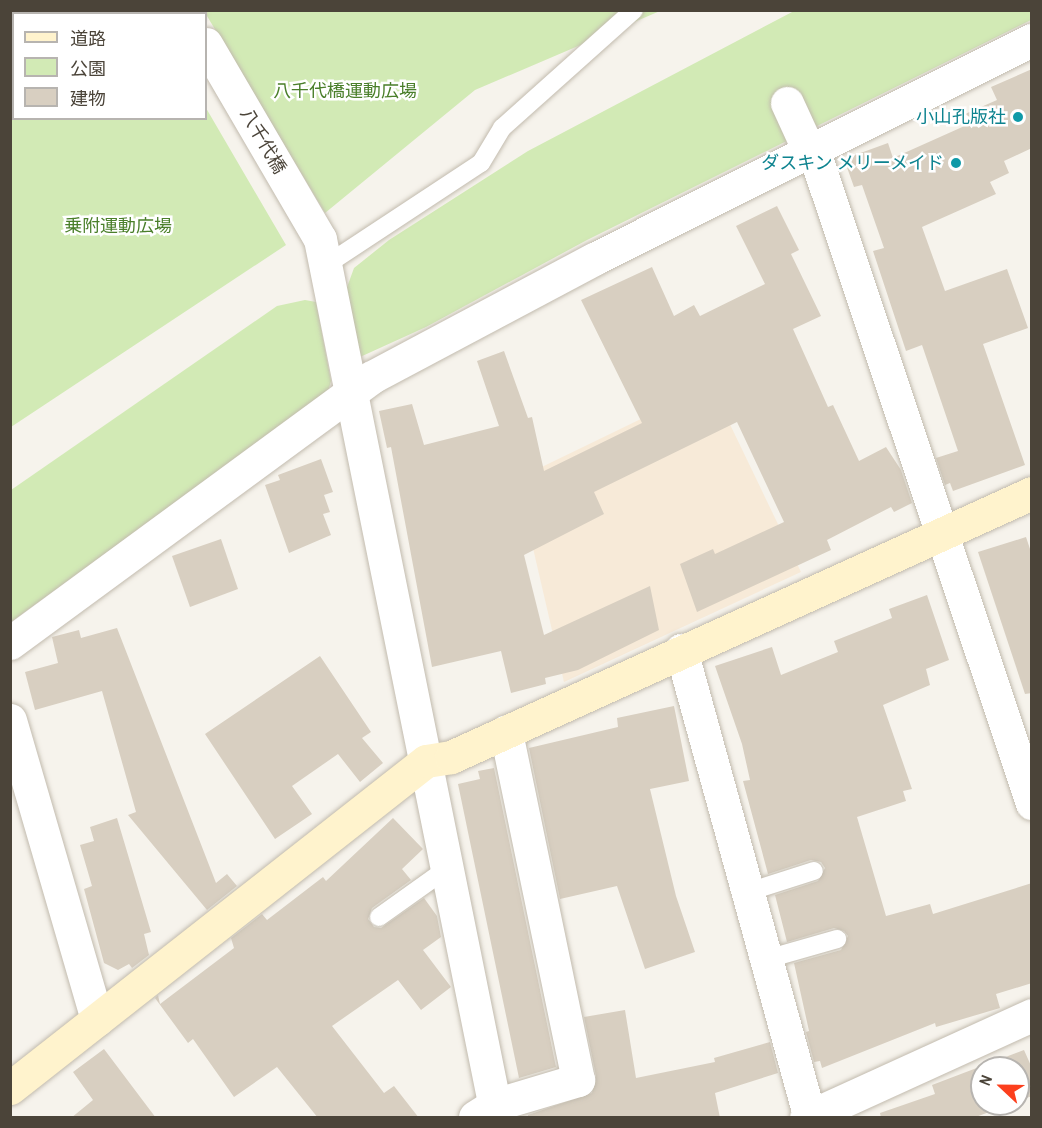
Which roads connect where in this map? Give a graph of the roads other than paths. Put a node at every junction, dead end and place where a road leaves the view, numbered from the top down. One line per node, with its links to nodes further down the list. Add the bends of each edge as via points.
1 (634, 10): 6 (lane, via 502,128 481,163)
2 (1032, 40): 5 (street)
3 (207, 46): 6 (street, 八千代橋)
4 (787, 103): 5 (street)
5 (811, 150): 7 (street, via 594,258 394,365); 9 (street)
6 (322, 253): 7 (street, 八千代橋)
7 (351, 396): 10 (street); 14 (street, 八千代橋)
8 (1032, 493): 9 (street)
9 (945, 533): 11 (street); 15 (street)
10 (10, 643)
11 (681, 650): 13 (street); 18 (street)
12 (10, 720): 23 (street)
13 (506, 731): 14 (street, via 451,757); 25 (street, via 578,1080)
14 (426, 761): 16 (street, 八千代橋); 23 (street)
15 (1032, 803)
16 (449, 867): 19 (lane); 25 (street, 八千代橋)
17 (814, 871): 18 (lane)
18 (748, 892): 21 (street)
19 (380, 917)
20 (837, 939): 21 (lane)
21 (767, 959): 26 (street)
22 (1032, 1015): 26 (street)
23 (98, 1020): 24 (street)
24 (10, 1088)
25 (488, 1113)
26 (808, 1117)

